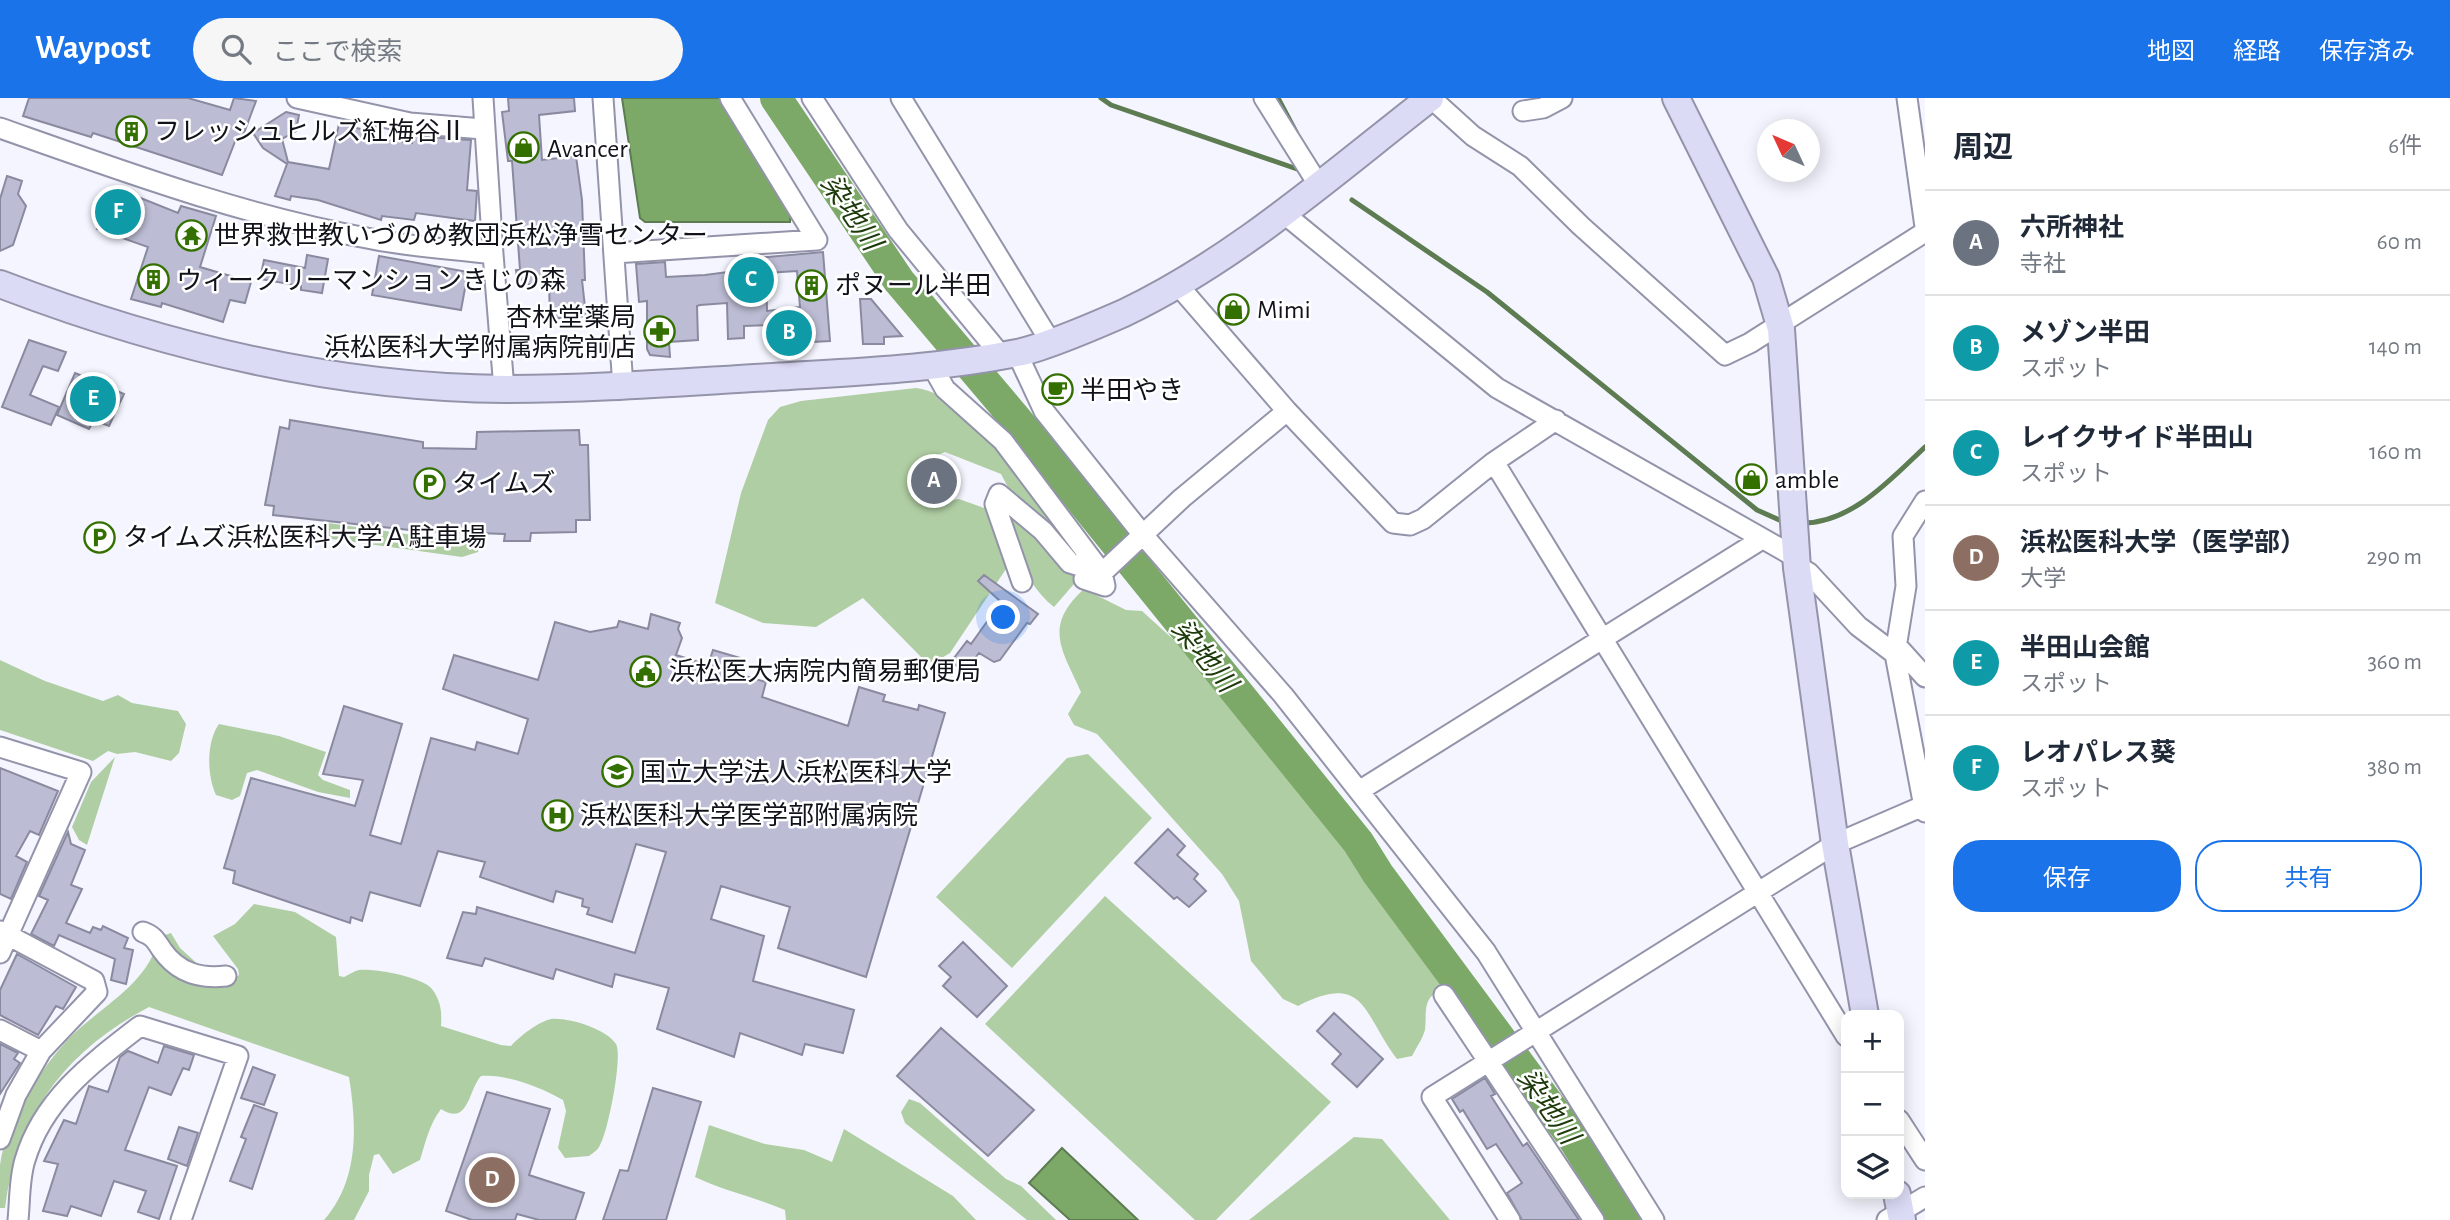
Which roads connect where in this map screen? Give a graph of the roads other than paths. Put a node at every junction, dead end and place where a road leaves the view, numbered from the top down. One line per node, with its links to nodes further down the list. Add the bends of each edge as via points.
1 (298, 98): 12 (street)
2 (482, 98): 15 (street)
3 (603, 98): 19 (street)
4 (730, 98): 19 (street, via 817,240)
5 (812, 98): 25 (street, via 898,230)
6 (901, 98): 24 (street)
7 (1264, 98): 16 (street)
8 (1430, 98): 16 (street); 23 (street, via 1473,136 1520,166 1720,352 1725,355 1737,350)
9 (1562, 98): 13 (street)
10 (1676, 98): 23 (street, via 1766,278)
11 (1907, 98): 18 (street)
12 (325, 102): 15 (street, via 410,123)
13 (1523, 111)
14 (0, 128): 20 (street, via 151,181 277,218 373,240)
15 (483, 129): 20 (street)
16 (1318, 184): 17 (street)
17 (1282, 212): 22 (street); 30 (street, via 1497,388)
18 (1925, 230): 23 (street)
19 (614, 253): 27 (street)
20 (493, 254): 28 (street)
21 (0, 284): 28 (street, via 88,318 237,359 391,382)
22 (1177, 284): 24 (street, via 1122,314); 29 (street)
23 (1779, 324): 35 (street)
24 (1050, 341): 25 (street)
25 (1001, 354): 26 (street); 33 (street)
26 (931, 364): 27 (street); 36 (street, via 945,389 1003,441)
27 (623, 387): 28 (street)
28 (504, 389)
29 (1287, 411): 31 (street, via 1393,523 1410,525 1423,519); 33 (street)
30 (1556, 420): 31 (street); 34 (street)
31 (1494, 462): 38 (street)
32 (1925, 501): 39 (street, via 1902,540 1906,586)
33 (1140, 537): 36 (street); 42 (street, via 1283,695)
34 (1762, 539): 35 (street); 38 (street)
35 (1796, 553): 39 (street, via 1858,625); 44 (street)
36 (1097, 573): 37 (street, via 1070,563 1043,531 999,495 995,504)
37 (1022, 582)
38 (1600, 639): 42 (street); 45 (street)
39 (1897, 651): 40 (street); 43 (street)
40 (1925, 677)
41 (2, 752): 47 (street, via 80,772)
42 (1359, 791): 54 (street, via 1486,952)
43 (1924, 809): 44 (street)
44 (1835, 844): 45 (street); 51 (street)
45 (1760, 893): 52 (street); 54 (street)
46 (143, 932): 49 (street, via 153,935 174,965 205,978)
47 (4, 933): 48 (street); 55 (street, via 94,981 94,997)
48 (0, 953)
49 (226, 976)
50 (1444, 995): 56 (street)
51 (1864, 1010)
52 (1841, 1028)
53 (0, 1030): 55 (street)
54 (1536, 1030): 56 (street); 66 (street)
55 (41, 1051): 58 (street, via 16,1095)
56 (1488, 1061): 64 (street, via 1432,1097); 65 (street)
57 (1904, 1128): 59 (street)
58 (0, 1139)
59 (1925, 1160)
60 (1925, 1197): 61 (street)
61 (1897, 1211)
62 (18, 1220): 63 (street, via 24,1161 55,1101 77,1076 140,1026 238,1056)
63 (181, 1220)
64 (1510, 1220)
65 (1594, 1220)
66 (1654, 1220)

